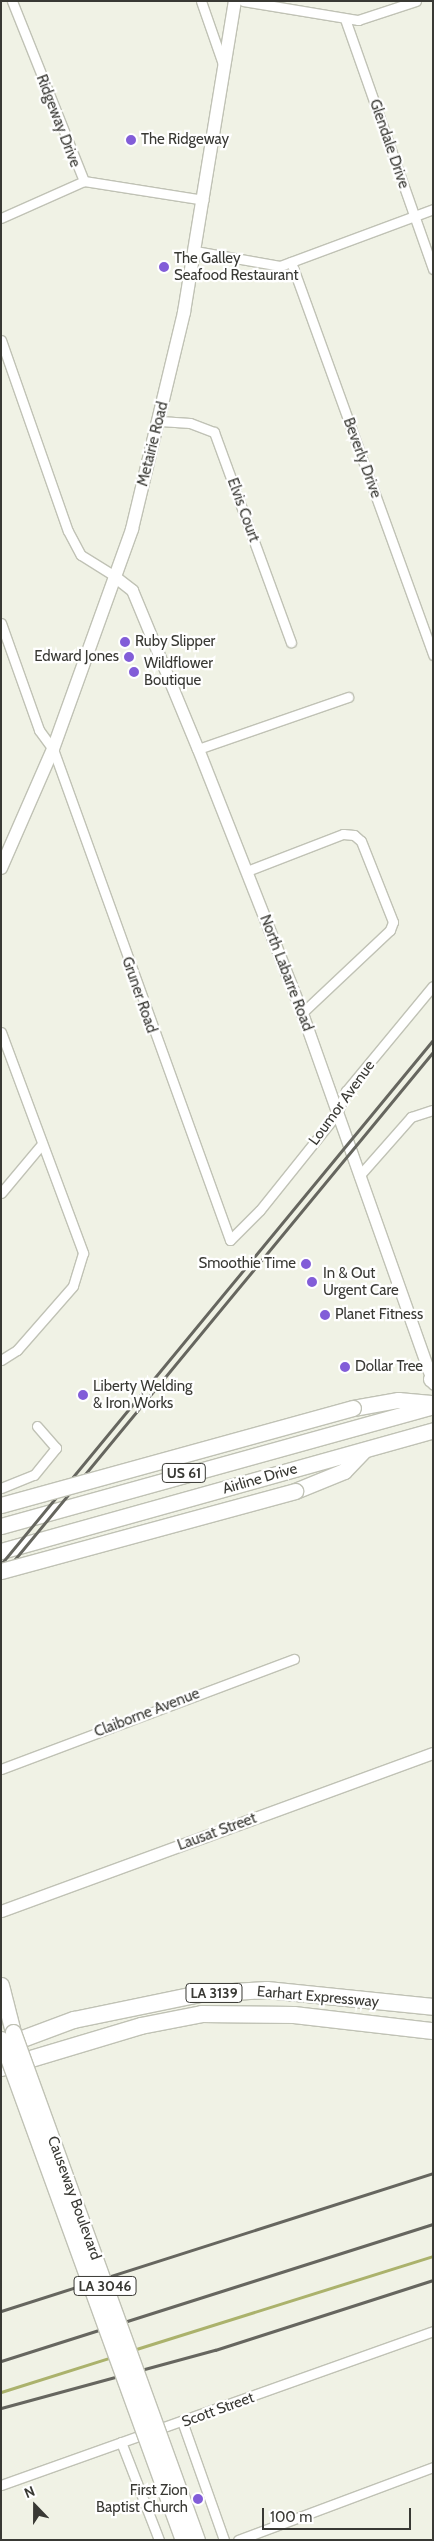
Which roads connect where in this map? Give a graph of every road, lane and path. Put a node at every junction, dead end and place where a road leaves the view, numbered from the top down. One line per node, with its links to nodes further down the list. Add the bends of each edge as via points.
1 (12, 1): 8 (street, Ridgeway Drive)
2 (201, 1): 7 (street)
3 (235, 1): 7 (main road, Metairie Road)
4 (243, 1): 6 (street)
5 (416, 1): 6 (street, via 358,20)
6 (345, 19): 11 (street, Glendale Drive)
7 (223, 64): 9 (main road, Metairie Road)
8 (84, 181): 9 (street, Ridgeway Drive); 12 (street)
9 (204, 200): 13 (main road, Metairie Road)
10 (433, 209): 11 (street)
11 (413, 215): 14 (street); 15 (street, Glendale Drive)
12 (1, 218)
13 (195, 251): 14 (street, via 272,266); 17 (main road, Metairie Road)
14 (290, 262): 21 (street, Beverly Drive)
15 (433, 269)
16 (1, 340): 18 (street, via 68,532 81,554)
17 (160, 421): 18 (main road, Metairie Road, via 132,529); 20 (street, Elvis Court, via 190,423 214,432)
18 (114, 576): 23 (main road, Metairie Road); 24 (street, North Labarre Road, via 132,590)
19 (1, 623): 23 (street, Gruner Road, via 39,730)
20 (291, 642)
21 (433, 654)
22 (348, 697): 24 (street)
23 (53, 749): 25 (main road, Metairie Road); 35 (street, Gruner Road)
24 (198, 749): 26 (street, North Labarre Road)
25 (1, 868)
26 (247, 871): 28 (street, North Labarre Road); 28 (street, via 343,834 354,835 361,841 389,913 390,930)
27 (433, 986): 31 (street, Loumor Avenue, via 346,1091)
28 (302, 1013): 31 (street, North Labarre Road)
29 (1, 1032): 32 (street)
30 (433, 1110): 33 (street, via 411,1118)
31 (337, 1114): 33 (street, North Labarre Road); 35 (street, Loumor Avenue, via 260,1210)
32 (42, 1144): 34 (street); 36 (street, via 83,1253 73,1286 17,1350)
33 (359, 1176): 37 (street, North Labarre Road)
34 (1, 1193)
35 (230, 1240)
36 (1, 1360)
37 (432, 1381)
38 (433, 1405): 43 (highway, bridge, via 398,1400 353,1408); 44 (highway, Airline Drive / US 61)
39 (37, 1426): 42 (street, via 56,1448 34,1475)
40 (433, 1430): 41 (highway, Airline Drive / US 61)
41 (364, 1450): 45 (highway, Airline Drive / US 61); 46 (highway, bridge, via 344,1471 295,1492)
42 (1, 1488)
43 (1, 1505)
44 (1, 1526)
45 (1, 1551)
46 (1, 1571)
47 (294, 1659): 49 (street, Claiborne Avenue)
48 (433, 1753): 50 (street, Lausat Street)
49 (1, 1769)
50 (1, 1912)
51 (1, 1985): 55 (highway)
52 (1, 1998): 55 (highway, Causeway Boulevard / LA 3046)
53 (433, 2007): 56 (highway, Earhart Expressway / LA 3139, via 267,1990 199,1994 74,2020)
54 (433, 2030): 57 (highway, Earhart Expressway / LA 3139, via 294,2016 202,2014 141,2026)
55 (7, 2035): 64 (highway, Causeway Boulevard / LA 3046, bridge); 65 (highway, Causeway Boulevard / LA 3046, bridge)
56 (1, 2047)
57 (1, 2068)
58 (433, 2331): 59 (street, Scott Street)
59 (183, 2424): 60 (street, Scott Street); 66 (street)
60 (121, 2442): 62 (street, Scott Street); 63 (street)
61 (433, 2467): 67 (street)
62 (1, 2485)
63 (159, 2540)
64 (183, 2540)
65 (197, 2540)
66 (224, 2540)
67 (238, 2540)

